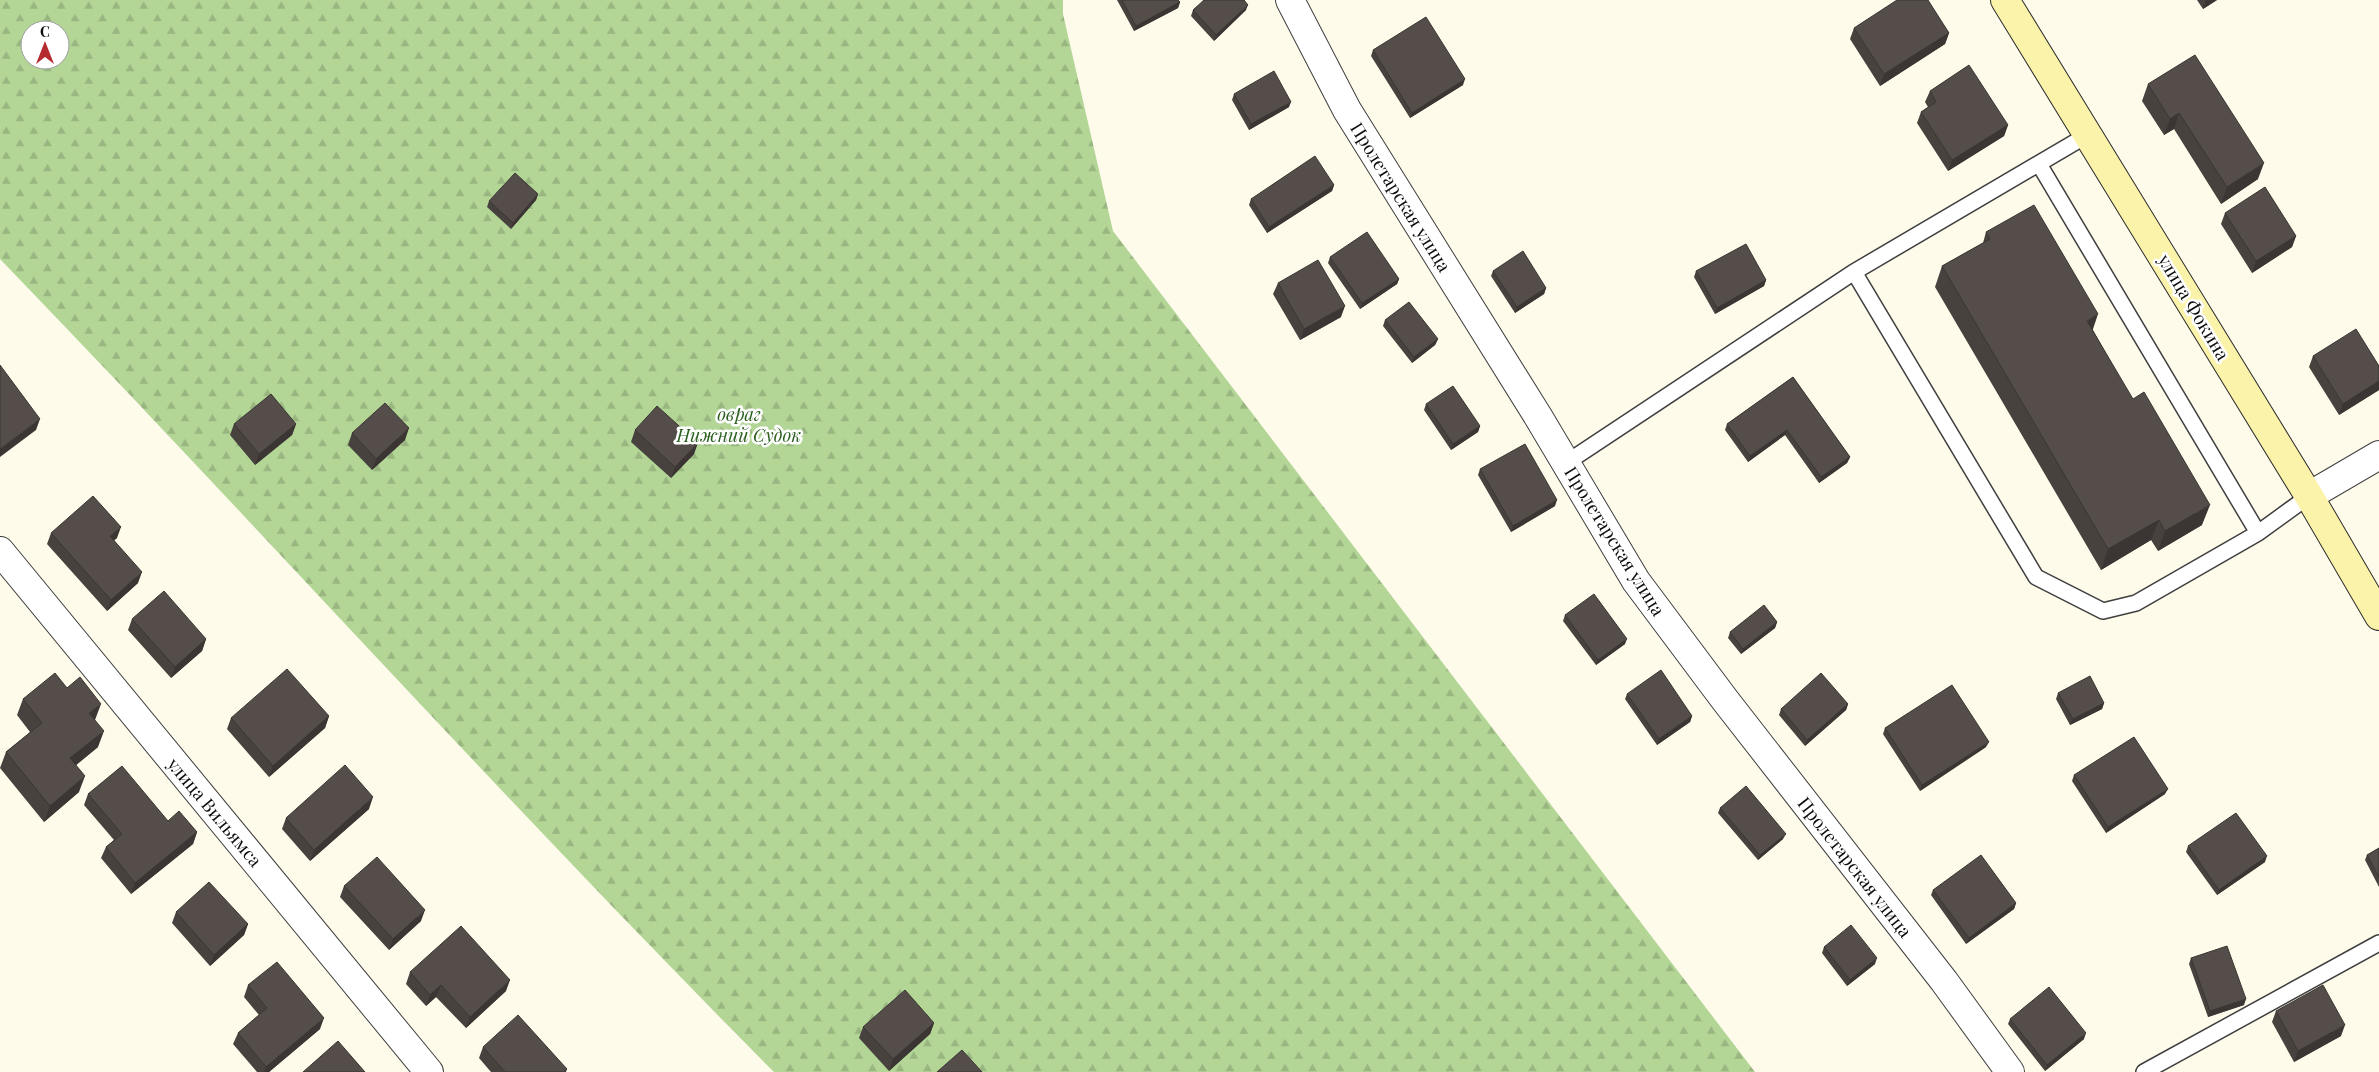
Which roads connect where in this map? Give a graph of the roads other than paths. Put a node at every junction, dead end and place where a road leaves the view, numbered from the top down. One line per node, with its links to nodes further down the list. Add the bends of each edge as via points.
1 (1290, 0): 7 (street, Пролетарская улица, via 1347,110)
2 (2005, 0): 3 (main road, улица Фокина)
3 (2089, 134): 4 (lane); 8 (main road, улица Фокина)
4 (2039, 164): 5 (lane); 9 (lane)
5 (1854, 272): 7 (lane); 9 (lane, via 2036,577 2103,611 2136,603)
6 (2379, 455): 8 (street)
7 (1566, 463): 14 (street, Пролетарская улица, via 1636,581 1944,981)
8 (2309, 496): 9 (lane); 11 (main road, улица Фокина)
9 (2258, 533)
10 (1, 554): 13 (street, улица Вильямса)
11 (2379, 616)
12 (2379, 943): 15 (lane)
13 (429, 1072)
14 (2010, 1072)
15 (2144, 1072)

